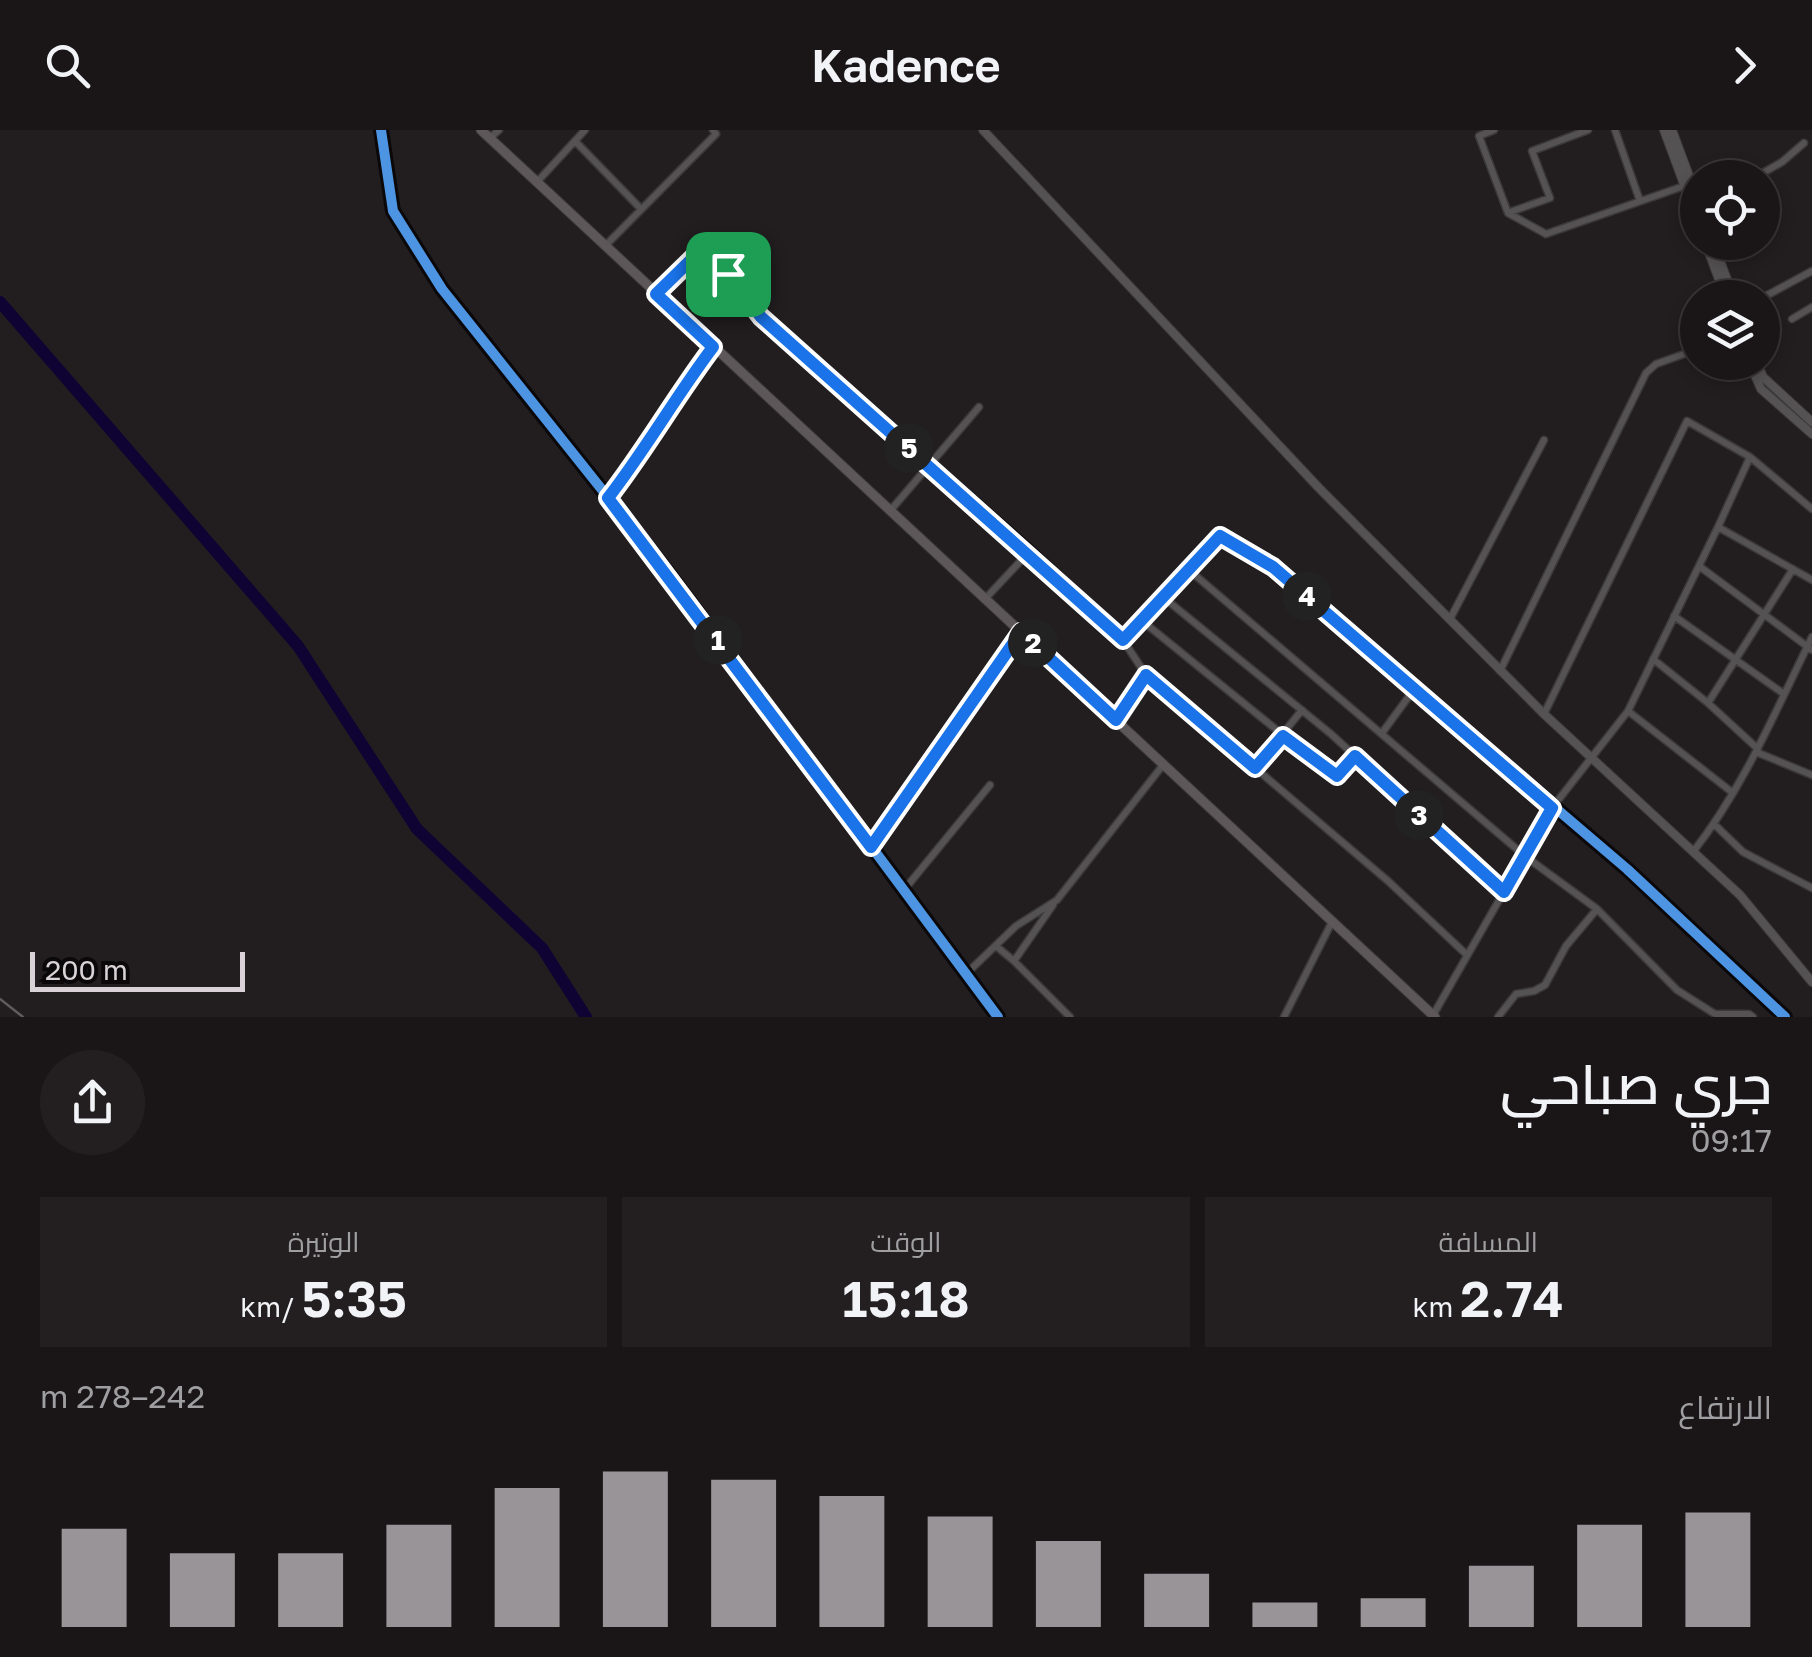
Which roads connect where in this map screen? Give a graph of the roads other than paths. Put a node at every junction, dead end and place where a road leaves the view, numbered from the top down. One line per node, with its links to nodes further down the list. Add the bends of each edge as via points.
1 (381, 130): 38 (street, via 393,211 442,288)
2 (481, 130): 11 (main road)
3 (499, 130): 11 (street)
4 (585, 130): 12 (street)
5 (713, 130): 20 (street)
6 (983, 130): 52 (street)
7 (1494, 130): 21 (street, via 1479,136)
8 (1588, 130): 21 (street, via 1532,151 1550,198)
9 (1615, 130): 19 (street)
10 (1668, 130): 14 (street); 16 (street)
11 (490, 138): 17 (main road)
12 (575, 142): 17 (street); 20 (street)
13 (1804, 143): 15 (street)
14 (1680, 161)
15 (1780, 163)
16 (1680, 172)
17 (537, 182): 22 (main road)
18 (1680, 187): 19 (street)
19 (1640, 201): 21 (street, via 1546,234)
20 (641, 210): 22 (street)
21 (1508, 213)
22 (605, 246): 25 (main road)
23 (1812, 271): 24 (street)
24 (1780, 288)
25 (656, 294): 28 (main road); 37 (street, via 697,254 728,274 761,317)
26 (1812, 307): 27 (street)
27 (1792, 319)
28 (713, 347): 38 (street); 40 (main road)
29 (1680, 355): 59 (street, via 1646,373)
30 (1758, 380): 34 (street)
31 (1766, 380): 33 (street)
32 (978, 407): 37 (street)
33 (1812, 422)
34 (1812, 434)
35 (1544, 440): 52 (street)
36 (1750, 458): 39 (street); 41 (street); 66 (street, via 1686,420)
37 (930, 466): 40 (street); 42 (street)
38 (608, 498): 80 (street)
39 (1812, 509)
40 (890, 510): 48 (main road)
41 (1718, 527): 43 (street); 44 (street)
42 (1029, 552): 48 (street); 55 (street)
43 (1698, 566): 49 (street); 50 (street)
44 (1793, 569): 46 (street); 50 (street)
45 (1188, 570): 47 (street); 61 (street, via 1220,536 1273,567); 68 (street)
46 (1812, 580)
47 (1163, 597): 51 (street); 64 (street)
48 (985, 599): 53 (main road)
49 (1674, 616): 57 (street); 58 (street)
50 (1763, 616): 56 (street); 58 (street)
51 (1141, 620): 55 (street); 69 (street)
52 (1449, 620): 59 (street)
53 (1021, 632): 67 (main road); 80 (street)
54 (1812, 637): 56 (street)
55 (1123, 640): 60 (street)
56 (1809, 649): 62 (street)
57 (1653, 659): 63 (street); 65 (street)
58 (1735, 661): 62 (street); 63 (street)
59 (1500, 671): 66 (street)
60 (1146, 675): 67 (street); 74 (street)
61 (1414, 688): 68 (street); 78 (street)
62 (1784, 694): 70 (street)
63 (1708, 703): 70 (street)
64 (1302, 710): 69 (street); 71 (street)
65 (1628, 711): 72 (street); 77 (street)
66 (1544, 714): 72 (street)
67 (1116, 720): 73 (main road)
68 (1382, 733): 82 (street)
69 (1283, 736): 71 (street, via 1337,776); 74 (street)
70 (1757, 751): 75 (street); 77 (street)
71 (1355, 756): 85 (street)
72 (1590, 757): 78 (street); 81 (street)
73 (1164, 764): 86 (street); 88 (main road)
74 (1255, 768): 92 (street)
75 (1812, 775)
76 (990, 784): 84 (street)
77 (1732, 793): 79 (street)
78 (1552, 808): 82 (street); 102 (street)
79 (1714, 824): 81 (street); 83 (street, via 1742,852)
80 (871, 847): 84 (street)
81 (1692, 852): 95 (street, via 1740,895)
82 (1526, 857): 85 (street); 87 (street)
83 (1812, 888)
84 (904, 890): 94 (street)
85 (1504, 892): 92 (street)
86 (1057, 900): 89 (street); 90 (street)
87 (1596, 909): 100 (street, via 1544,985 1516,994); 101 (street, via 1677,990 1715,1014)
88 (1333, 921): 96 (main road); 99 (street)
89 (1016, 926): 90 (street); 91 (street)
90 (1029, 940): 93 (street)
91 (996, 946): 93 (street); 94 (street)
92 (1467, 955): 96 (street)
93 (1014, 961): 98 (street)
94 (966, 974): 97 (street)
95 (1812, 982)
96 (1433, 1016)
97 (998, 1017)
98 (1070, 1017)
99 (1284, 1017)
100 (1498, 1017)
101 (1753, 1017)
102 (1784, 1017)

